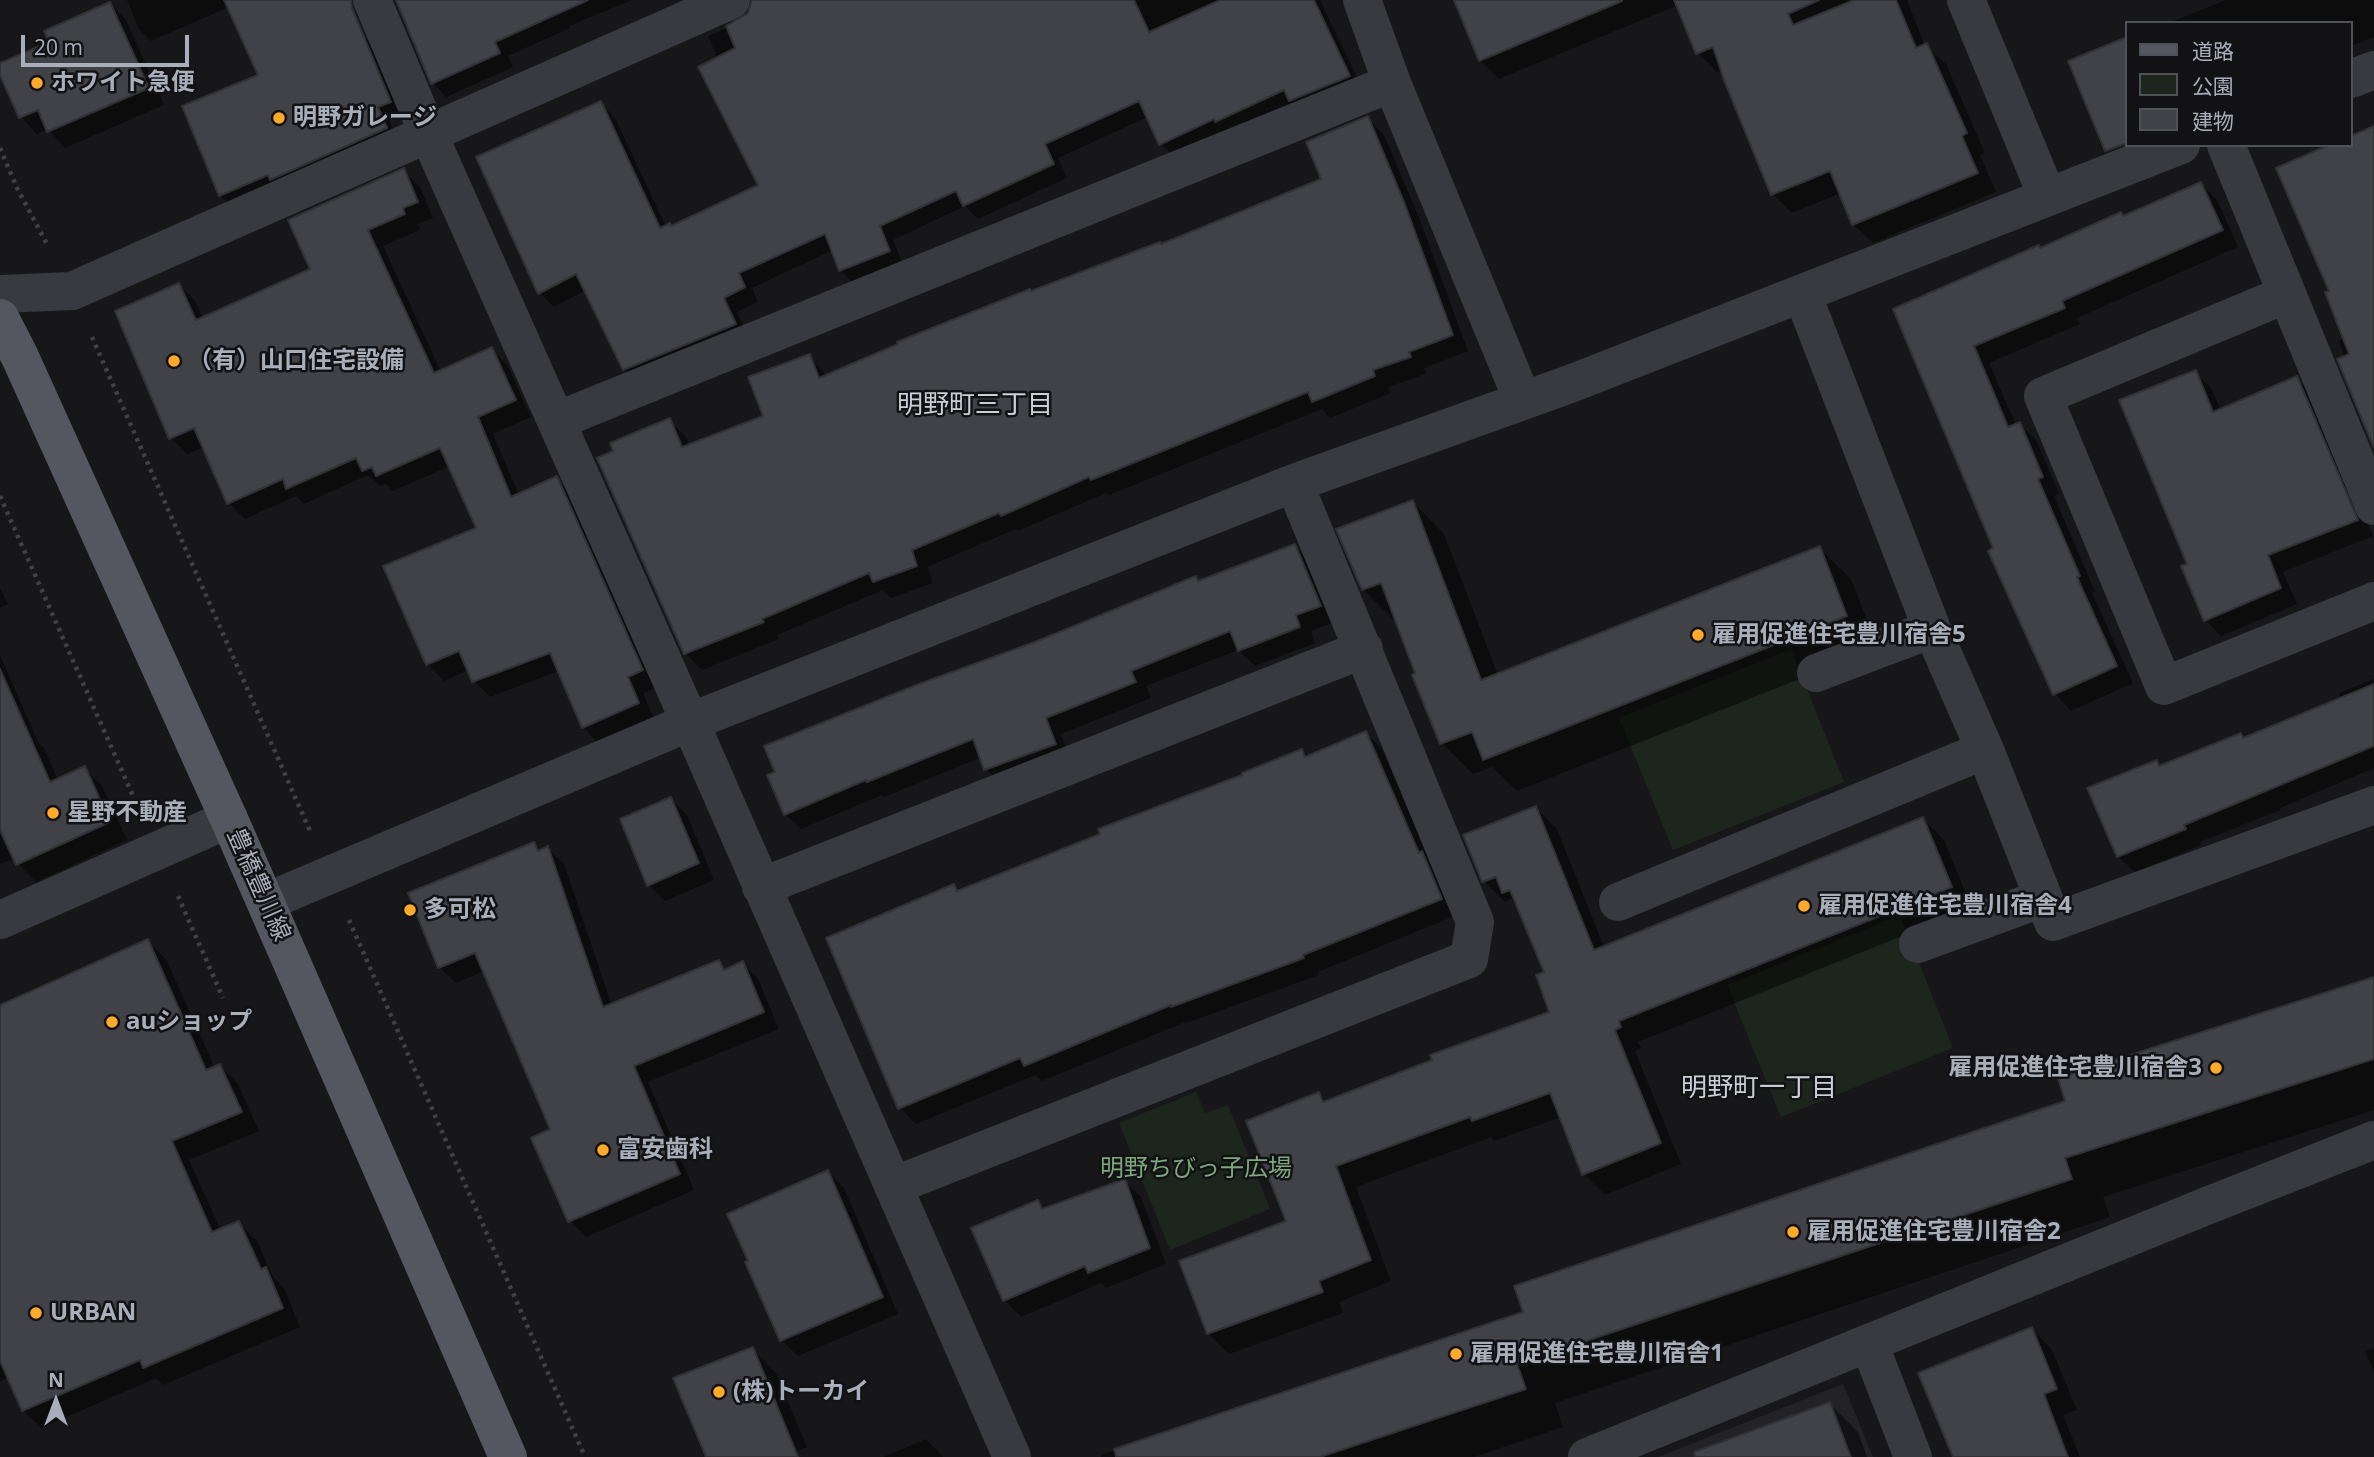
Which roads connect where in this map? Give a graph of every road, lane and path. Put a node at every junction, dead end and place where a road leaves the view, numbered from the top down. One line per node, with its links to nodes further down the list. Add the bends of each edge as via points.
1 (372, 0): 8 (street)
2 (731, 0): 8 (street)
3 (1362, 0): 7 (street)
4 (1966, 0): 12 (street)
5 (2374, 70): 6 (street)
6 (2353, 78)
7 (1392, 83): 18 (street); 19 (street)
8 (428, 133): 13 (street); 19 (street)
9 (2176, 147): 12 (street)
10 (2227, 147): 16 (street)
11 (0, 148): 13 (path)
12 (2047, 196): 14 (street)
13 (72, 291): 15 (street); 32 (path)
14 (1802, 293): 18 (street); 24 (street)
15 (0, 294)
16 (2287, 294): 22 (street); 23 (street, via 2043,396 2164,686)
17 (0, 318): 30 (main road, 豊橋豊川線)
18 (1523, 401): 20 (street)
19 (556, 421): 27 (street)
20 (1294, 483): 25 (street); 27 (street)
21 (0, 496): 31 (path)
22 (2374, 506)
23 (2374, 601)
24 (1932, 629): 26 (street); 28 (street)
25 (1364, 649): 33 (street); 41 (street, via 1475,922 1469,959)
26 (1816, 673)
27 (690, 722): 32 (street); 33 (street)
28 (1985, 750): 34 (street); 36 (street)
29 (2374, 805): 34 (street, via 2053,922)
30 (229, 819): 31 (street); 35 (main road, 豊橋豊川線)
31 (158, 851): 37 (street); 39 (path)
32 (330, 875): 35 (street); 44 (path)
33 (761, 887): 41 (street)
34 (2043, 898): 38 (street)
35 (266, 902): 43 (main road, 豊橋豊川線)
36 (1618, 902)
37 (0, 920)
38 (1918, 944)
39 (223, 998)
40 (2374, 1140): 42 (street)
41 (893, 1186): 45 (street)
42 (1869, 1343): 46 (street); 47 (street)
43 (508, 1457)
44 (585, 1457)
45 (1012, 1457)
46 (1587, 1457)
47 (1913, 1457)

